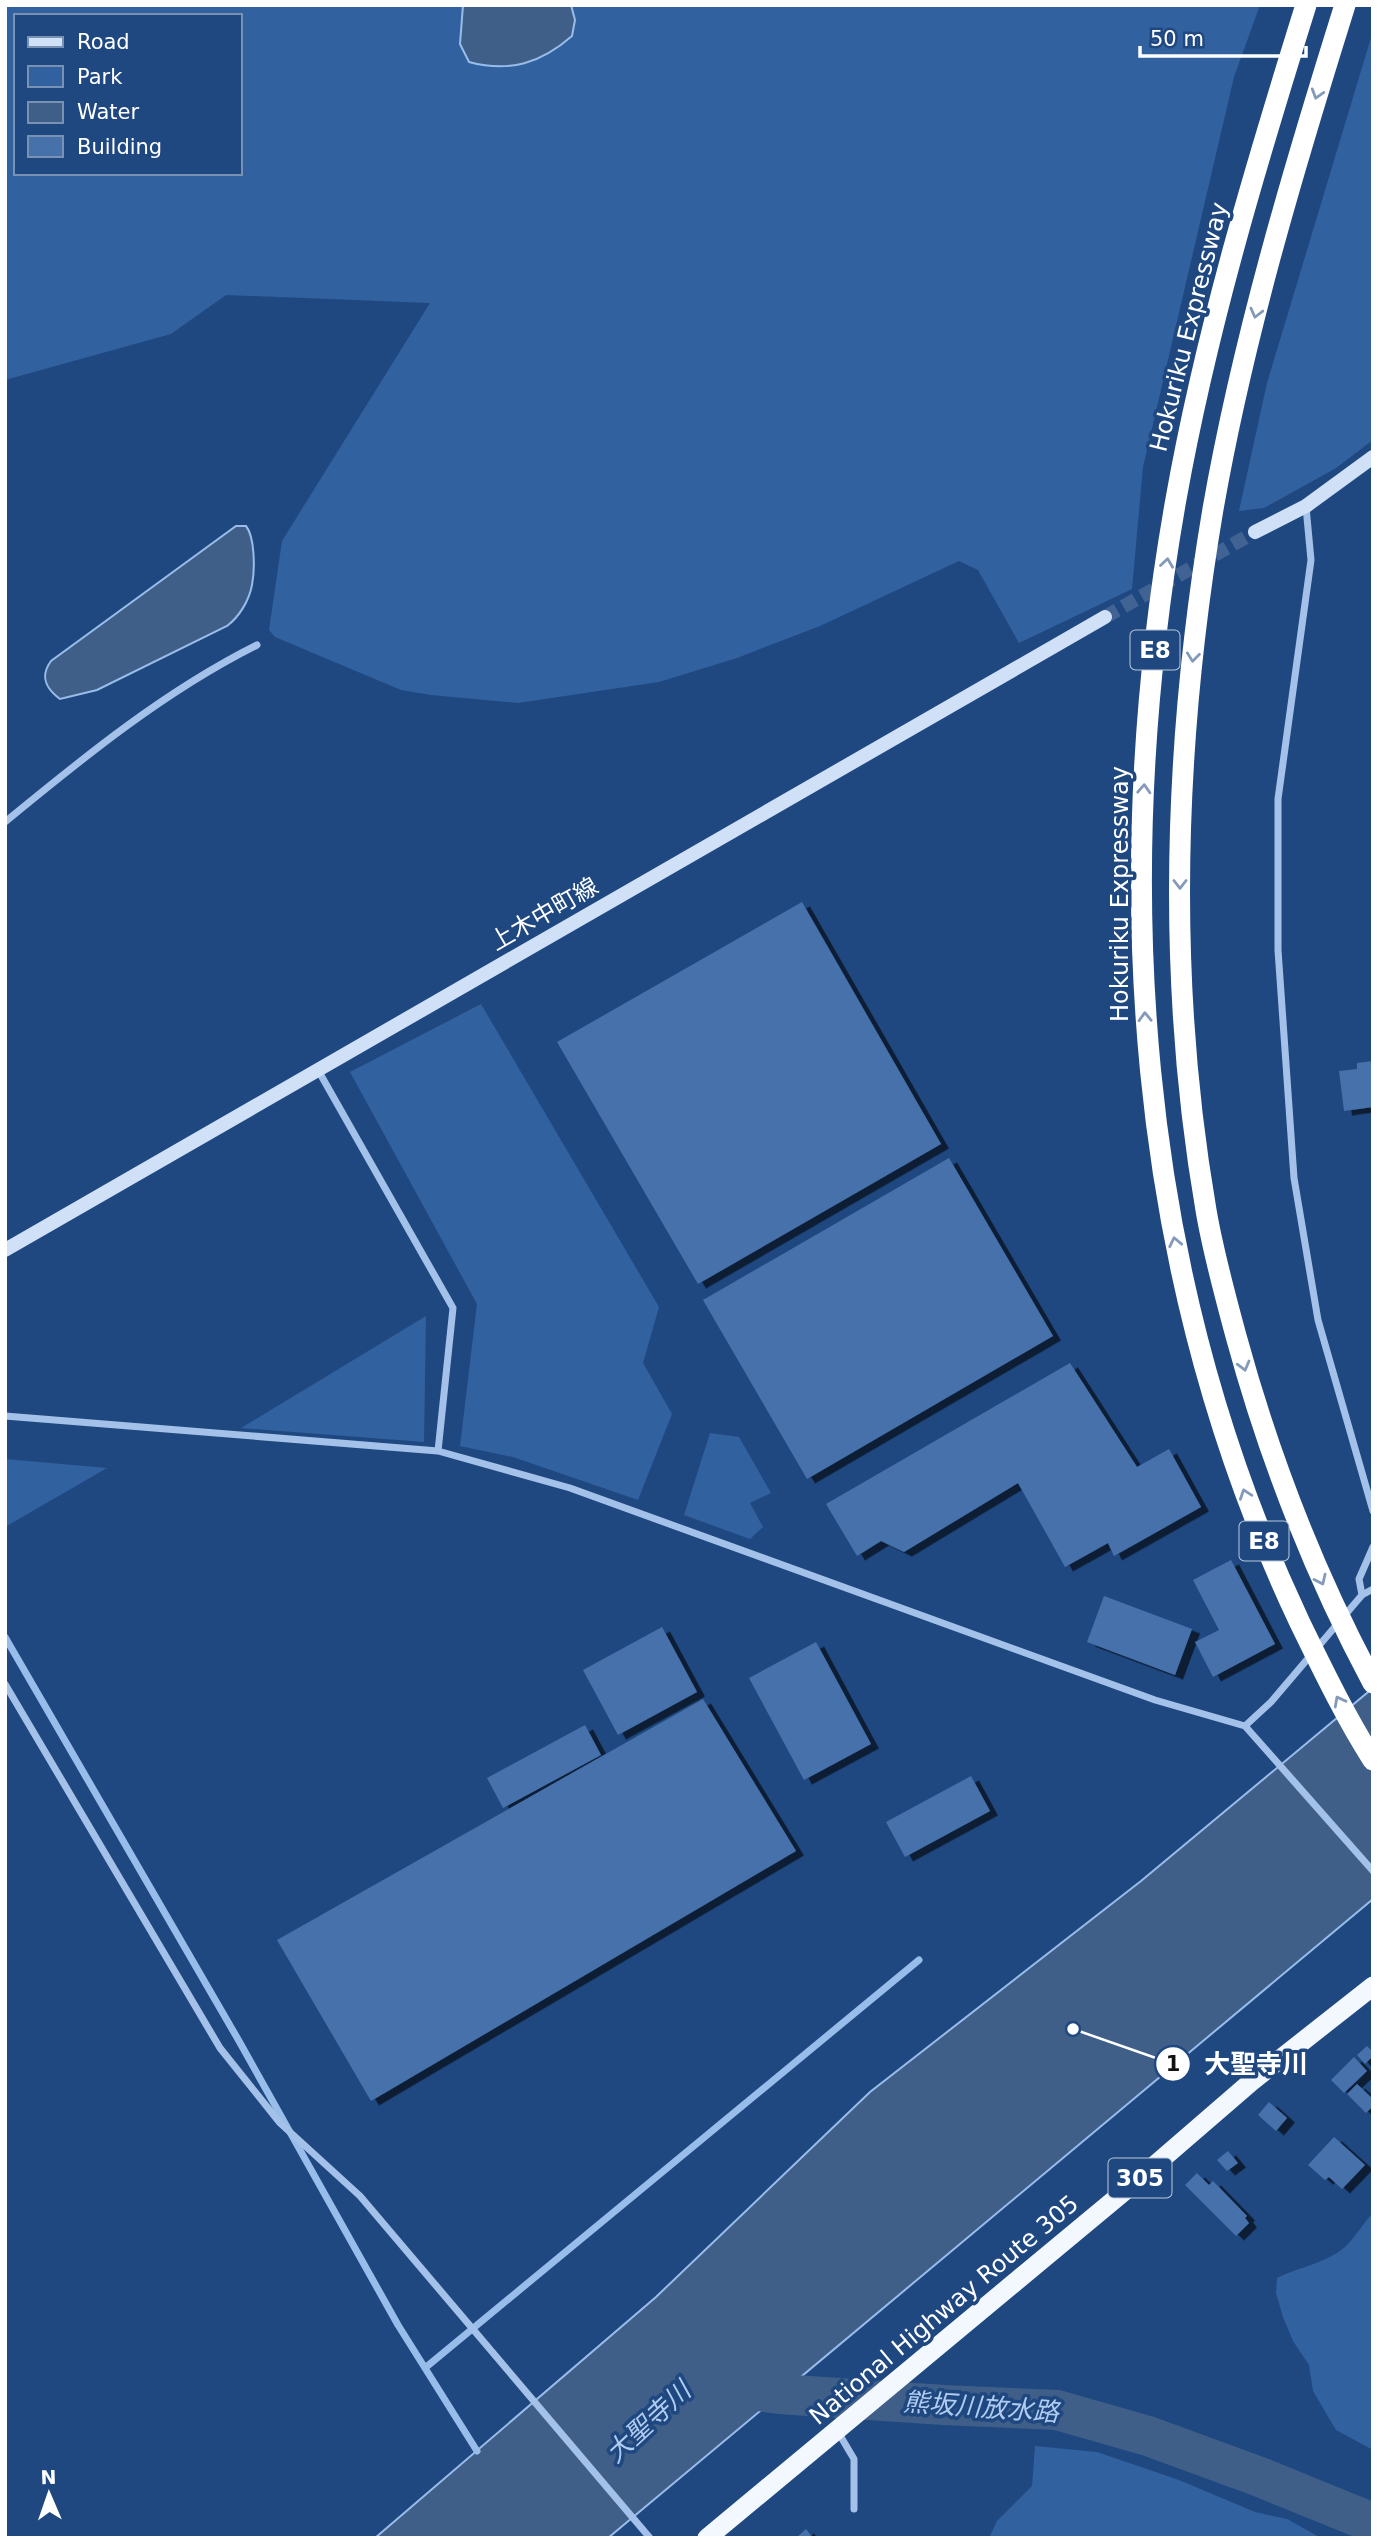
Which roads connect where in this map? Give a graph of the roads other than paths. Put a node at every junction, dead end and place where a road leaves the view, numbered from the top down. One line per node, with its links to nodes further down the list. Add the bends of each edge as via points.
1 (1306, 5): 20 (highway, Hokuriku Expressway / E8, one-way to 1, via 1283,1586 1216,1406 1189,1309 1156,1129 1142,937 1148,725 1176,501 1232,254)
2 (1345, 5): 17 (highway, E8, one-way to 17, via 1272,251 1236,394 1214,508 1185,727 1180,934 1193,1126 1226,1300 1285,1490 1319,1576)
3 (1373, 457): 4 (main road)
4 (1306, 506): 5 (main road); 13 (street, via 1311,560 1278,799 1278,950 1294,1178 1318,1320)
5 (1255, 532)
6 (1105, 617): 9 (main road, 上木中町線)
7 (257, 645): 8 (street, via 191,680 143,713)
8 (5, 822)
9 (318, 1070): 10 (main road, 上木中町線); 12 (street, via 453,1308)
10 (5, 1250)
11 (5, 1416): 12 (street)
12 (438, 1451): 19 (street, via 570,1488 1155,1700)
13 (1373, 1511)
14 (1373, 1547): 16 (street, via 1359,1579)
15 (1373, 1589): 16 (street)
16 (1362, 1595): 19 (street)
17 (1373, 1683)
18 (5, 1684): 25 (street, via 220,2048 280,2123 360,2196)
19 (1245, 1726): 21 (street)
20 (1373, 1760)
21 (1373, 1871)
22 (1373, 1986): 23 (highway, National Highway Route 305 / 305, via 1251,2082)
23 (845, 2425): 24 (street, via 854,2459); 26 (highway, National Highway Route 305 / 305)
24 (854, 2509)
25 (650, 2538)
26 (707, 2538)

